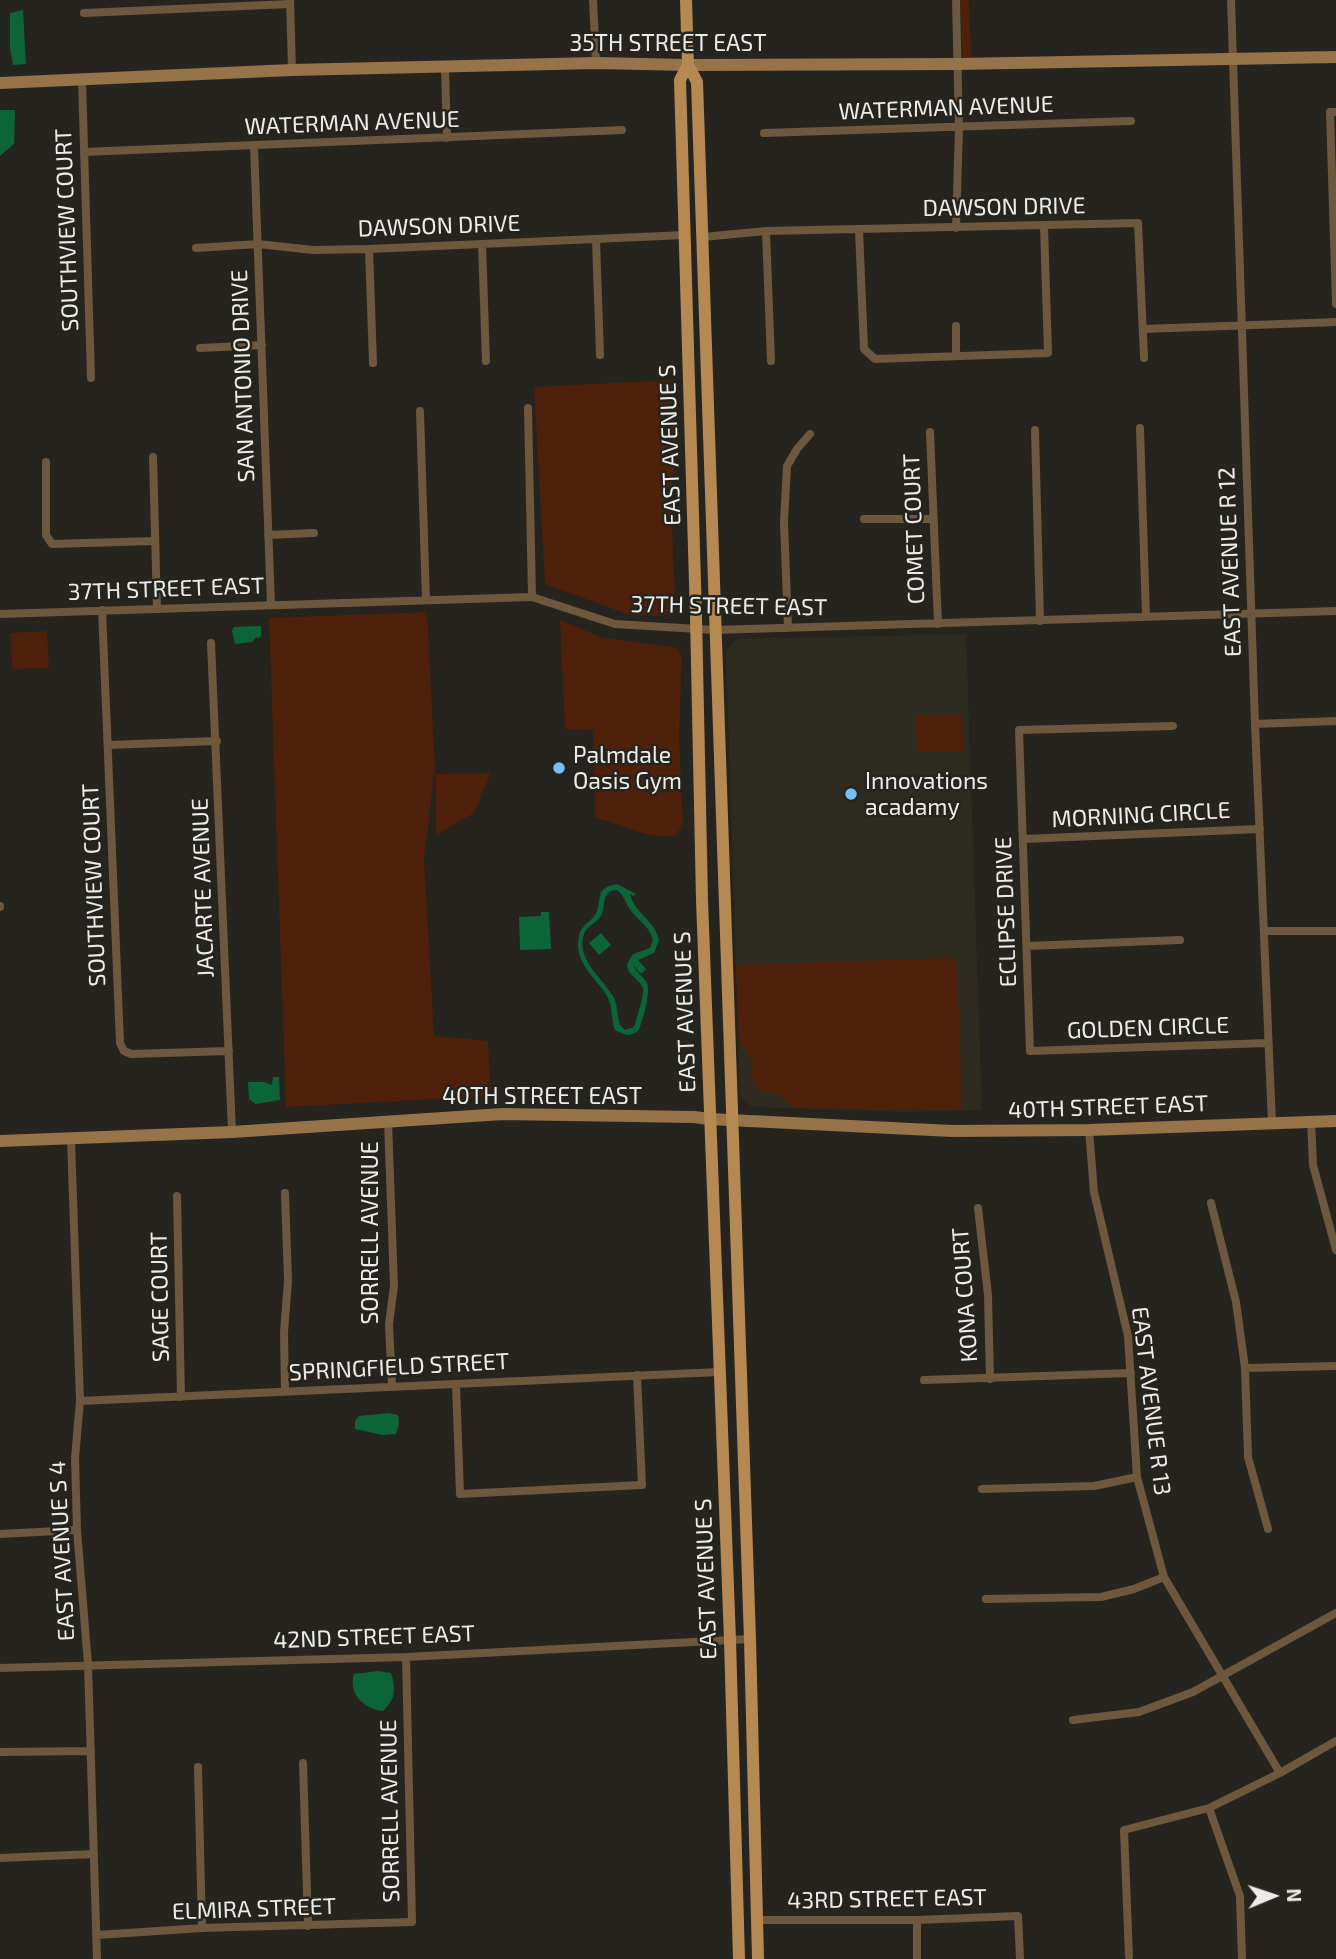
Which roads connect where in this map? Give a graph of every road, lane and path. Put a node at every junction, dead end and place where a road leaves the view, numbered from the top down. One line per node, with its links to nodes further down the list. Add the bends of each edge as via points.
1 (593, 0): 9 (street)
2 (686, 0): 11 (main road, EAST AVENUE S)
3 (956, 0): 10 (street)
4 (1231, 0): 8 (street, EAST AVENUE R 12)
5 (290, 2): 6 (street); 13 (street)
6 (84, 13)
7 (1336, 57): 8 (main road, 35TH STREET EAST)
8 (1232, 60): 10 (main road, 35TH STREET EAST); 37 (street, EAST AVENUE R 12)
9 (596, 63): 11 (main road, 35TH STREET EAST); 12 (main road, 35TH STREET EAST)
10 (958, 64): 11 (main road, 35TH STREET EAST); 18 (street)
11 (688, 65): 28 (main road, EAST AVENUE S, via 680,80); 29 (main road, EAST AVENUE S, via 697,82)
12 (445, 67): 13 (main road, 35TH STREET EAST); 21 (street)
13 (292, 70): 14 (main road, 35TH STREET EAST)
14 (82, 80): 15 (main road, 35TH STREET EAST); 23 (street, SOUTHVIEW COURT)
15 (0, 83)
16 (1333, 112): 35 (street)
17 (1131, 121): 18 (street, WATERMAN AVENUE)
18 (959, 128): 20 (street, WATERMAN AVENUE); 25 (street)
19 (622, 130): 21 (street, WATERMAN AVENUE)
20 (764, 133)
21 (447, 138): 22 (street, WATERMAN AVENUE)
22 (254, 146): 23 (street, WATERMAN AVENUE); 31 (street, SAN ANTONIO DRIVE)
23 (84, 152): 48 (street, SOUTHVIEW COURT)
24 (1044, 226): 25 (street, DAWSON DRIVE); 39 (street, DAWSON DRIVE, via 1138,223); 43 (street, via 1048,353)
25 (956, 228): 26 (street, DAWSON DRIVE)
26 (859, 230): 27 (street, DAWSON DRIVE); 43 (street, via 864,349 874,359)
27 (766, 231): 29 (street, DAWSON DRIVE); 46 (street)
28 (685, 235): 30 (street, DAWSON DRIVE); 74 (main road, EAST AVENUE S)
29 (703, 237): 75 (main road, EAST AVENUE S)
30 (596, 240): 32 (street, DAWSON DRIVE); 42 (street)
31 (258, 244): 33 (street, DAWSON DRIVE); 34 (street, DAWSON DRIVE, via 313,250); 40 (street, SAN ANTONIO DRIVE)
32 (482, 244): 34 (street, DAWSON DRIVE); 45 (street)
33 (196, 248)
34 (369, 249): 47 (street)
35 (1336, 303)
36 (1336, 322): 37 (street)
37 (1242, 324): 39 (street); 68 (street, EAST AVENUE R 12)
38 (956, 327): 43 (street)
39 (1143, 329): 44 (street)
40 (262, 345): 41 (street); 60 (street, SAN ANTONIO DRIVE)
41 (200, 348)
42 (600, 355)
43 (956, 356)
44 (1144, 358)
45 (486, 360)
46 (771, 361)
47 (373, 363)
48 (91, 378)
49 (528, 408): 62 (street)
50 (420, 411): 63 (street)
51 (1140, 428): 70 (street)
52 (1035, 430): 71 (street)
53 (930, 432): 58 (street, COMET COURT)
54 (810, 434): 73 (street, via 787,466)
55 (153, 457): 61 (street)
56 (46, 462): 61 (street, via 46,535 52,544)
57 (864, 519): 58 (street)
58 (933, 519): 72 (street, COMET COURT)
59 (314, 533): 60 (street)
60 (268, 535): 64 (street, SAN ANTONIO DRIVE)
61 (155, 541): 65 (street)
62 (533, 597): 63 (street, 37TH STREET EAST); 74 (street, 37TH STREET EAST, via 615,624)
63 (426, 600): 64 (street, 37TH STREET EAST)
64 (271, 605): 65 (street, 37TH STREET EAST)
65 (157, 609): 66 (street, 37TH STREET EAST)
66 (102, 610): 69 (street, 37TH STREET EAST); 81 (street, SOUTHVIEW COURT)
67 (1336, 611): 68 (street, 37TH STREET EAST)
68 (1251, 613): 70 (street, 37TH STREET EAST); 78 (street, EAST AVENUE R 12)
69 (0, 614)
70 (1146, 616): 71 (street, 37TH STREET EAST)
71 (1040, 621): 72 (street, 37TH STREET EAST)
72 (938, 624): 73 (street, 37TH STREET EAST)
73 (788, 628): 75 (street, 37TH STREET EAST)
74 (696, 629): 75 (street, 37TH STREET EAST); 91 (main road, EAST AVENUE S)
75 (715, 630): 93 (main road, EAST AVENUE S)
76 (211, 643): 80 (street, JACARTE AVENUE)
77 (1336, 721): 78 (street)
78 (1255, 724): 82 (street, EAST AVENUE R 12)
79 (1173, 726): 83 (street, ECLIPSE DRIVE, via 1019,730)
80 (217, 741): 81 (street); 89 (street, JACARTE AVENUE)
81 (107, 745): 89 (street, SOUTHVIEW COURT, via 120,1044 131,1055)
82 (1260, 828): 83 (street, MORNING CIRCLE); 84 (street, EAST AVENUE R 12)
83 (1023, 839): 87 (street, ECLIPSE DRIVE)
84 (1265, 931): 85 (street); 88 (street, EAST AVENUE R 12)
85 (1336, 931)
86 (1180, 940): 87 (street)
87 (1027, 946): 90 (street, ECLIPSE DRIVE)
88 (1268, 1043): 90 (street, GOLDEN CIRCLE); 96 (street, EAST AVENUE R 12)
89 (229, 1051): 98 (street, JACARTE AVENUE)
90 (1030, 1051)
91 (709, 1119): 92 (main road, 40TH STREET EAST, via 525,1114); 93 (main road, 40TH STREET EAST); 108 (main road, EAST AVENUE S)
92 (388, 1121): 98 (main road, 40TH STREET EAST); 114 (street, SORRELL AVENUE, via 394,1286 389,1324)
93 (731, 1121): 97 (main road, 40TH STREET EAST, via 952,1131); 126 (main road, EAST AVENUE S)
94 (1311, 1121): 95 (main road, 40TH STREET EAST); 96 (main road, 40TH STREET EAST); 105 (street, via 1313,1164)
95 (1336, 1121)
96 (1272, 1122): 97 (main road, 40TH STREET EAST)
97 (1089, 1130): 109 (street, EAST AVENUE R 13, via 1094,1192 1128,1336)
98 (232, 1132): 99 (main road, 40TH STREET EAST)
99 (71, 1140): 100 (main road, 40TH STREET EAST); 117 (street, EAST AVENUE S 4)
100 (0, 1141)
101 (285, 1193): 115 (street)
102 (177, 1196): 116 (street, SAGE COURT)
103 (1211, 1203): 107 (street, via 1236,1302)
104 (978, 1208): 111 (street, KONA COURT, via 988,1295)
105 (1336, 1250)
106 (1336, 1366): 107 (street)
107 (1245, 1368): 120 (street, via 1248,1457)
108 (719, 1372): 110 (street, SPRINGFIELD STREET); 127 (main road, EAST AVENUE S)
109 (1131, 1373): 111 (street); 118 (street, EAST AVENUE R 13)
110 (637, 1375): 113 (street, SPRINGFIELD STREET); 113 (street, via 642,1485 460,1494)
111 (990, 1379): 112 (street)
112 (924, 1380)
113 (456, 1384): 114 (street, SPRINGFIELD STREET)
114 (392, 1386): 115 (street, SPRINGFIELD STREET)
115 (285, 1391): 116 (street, SPRINGFIELD STREET)
116 (181, 1397): 117 (street, SPRINGFIELD STREET)
117 (79, 1401): 121 (street, EAST AVENUE S 4)
118 (1137, 1477): 119 (street, via 1094,1486); 123 (street, EAST AVENUE R 13)
119 (982, 1489)
120 (1268, 1529)
121 (77, 1530): 122 (street); 129 (street, EAST AVENUE S 4)
122 (0, 1534)
123 (1164, 1577): 124 (street, via 1101,1597); 131 (street, EAST AVENUE R 13)
124 (986, 1599)
125 (1336, 1613): 131 (street)
126 (750, 1639): 127 (street, 42ND STREET EAST); 142 (main road, EAST AVENUE S)
127 (730, 1640): 128 (street, 42ND STREET EAST); 150 (main road, EAST AVENUE S)
128 (405, 1657): 129 (street, 42ND STREET EAST); 144 (street, SORRELL AVENUE)
129 (88, 1664): 130 (street, 42ND STREET EAST); 134 (street, EAST AVENUE S 4)
130 (0, 1668)
131 (1222, 1677): 132 (street, via 1139,1712); 138 (street, EAST AVENUE R 13)
132 (1073, 1720)
133 (1336, 1741): 138 (street)
134 (90, 1751): 135 (street); 140 (street, EAST AVENUE S 4)
135 (0, 1752)
136 (303, 1763): 145 (street)
137 (198, 1767): 146 (street)
138 (1280, 1773): 139 (street)
139 (1209, 1808): 148 (street, via 1124,1830); 154 (street, via 1240,1896)
140 (94, 1854): 141 (street); 147 (street, EAST AVENUE S 4)
141 (0, 1858)
142 (756, 1920): 143 (street, 43RD STREET EAST); 151 (main road, EAST AVENUE S)
143 (917, 1920): 152 (street); 153 (street, 43RD STREET EAST, via 1018,1916)
144 (412, 1923): 145 (street, ELMIRA STREET)
145 (308, 1926): 146 (street, ELMIRA STREET)
146 (202, 1928): 147 (street, ELMIRA STREET)
147 (97, 1935): 149 (street, EAST AVENUE S 4)
148 (1129, 1956)
149 (97, 1959)
150 (739, 1959)
151 (758, 1959)
152 (917, 1959)
153 (1020, 1959)
154 (1242, 1959)

